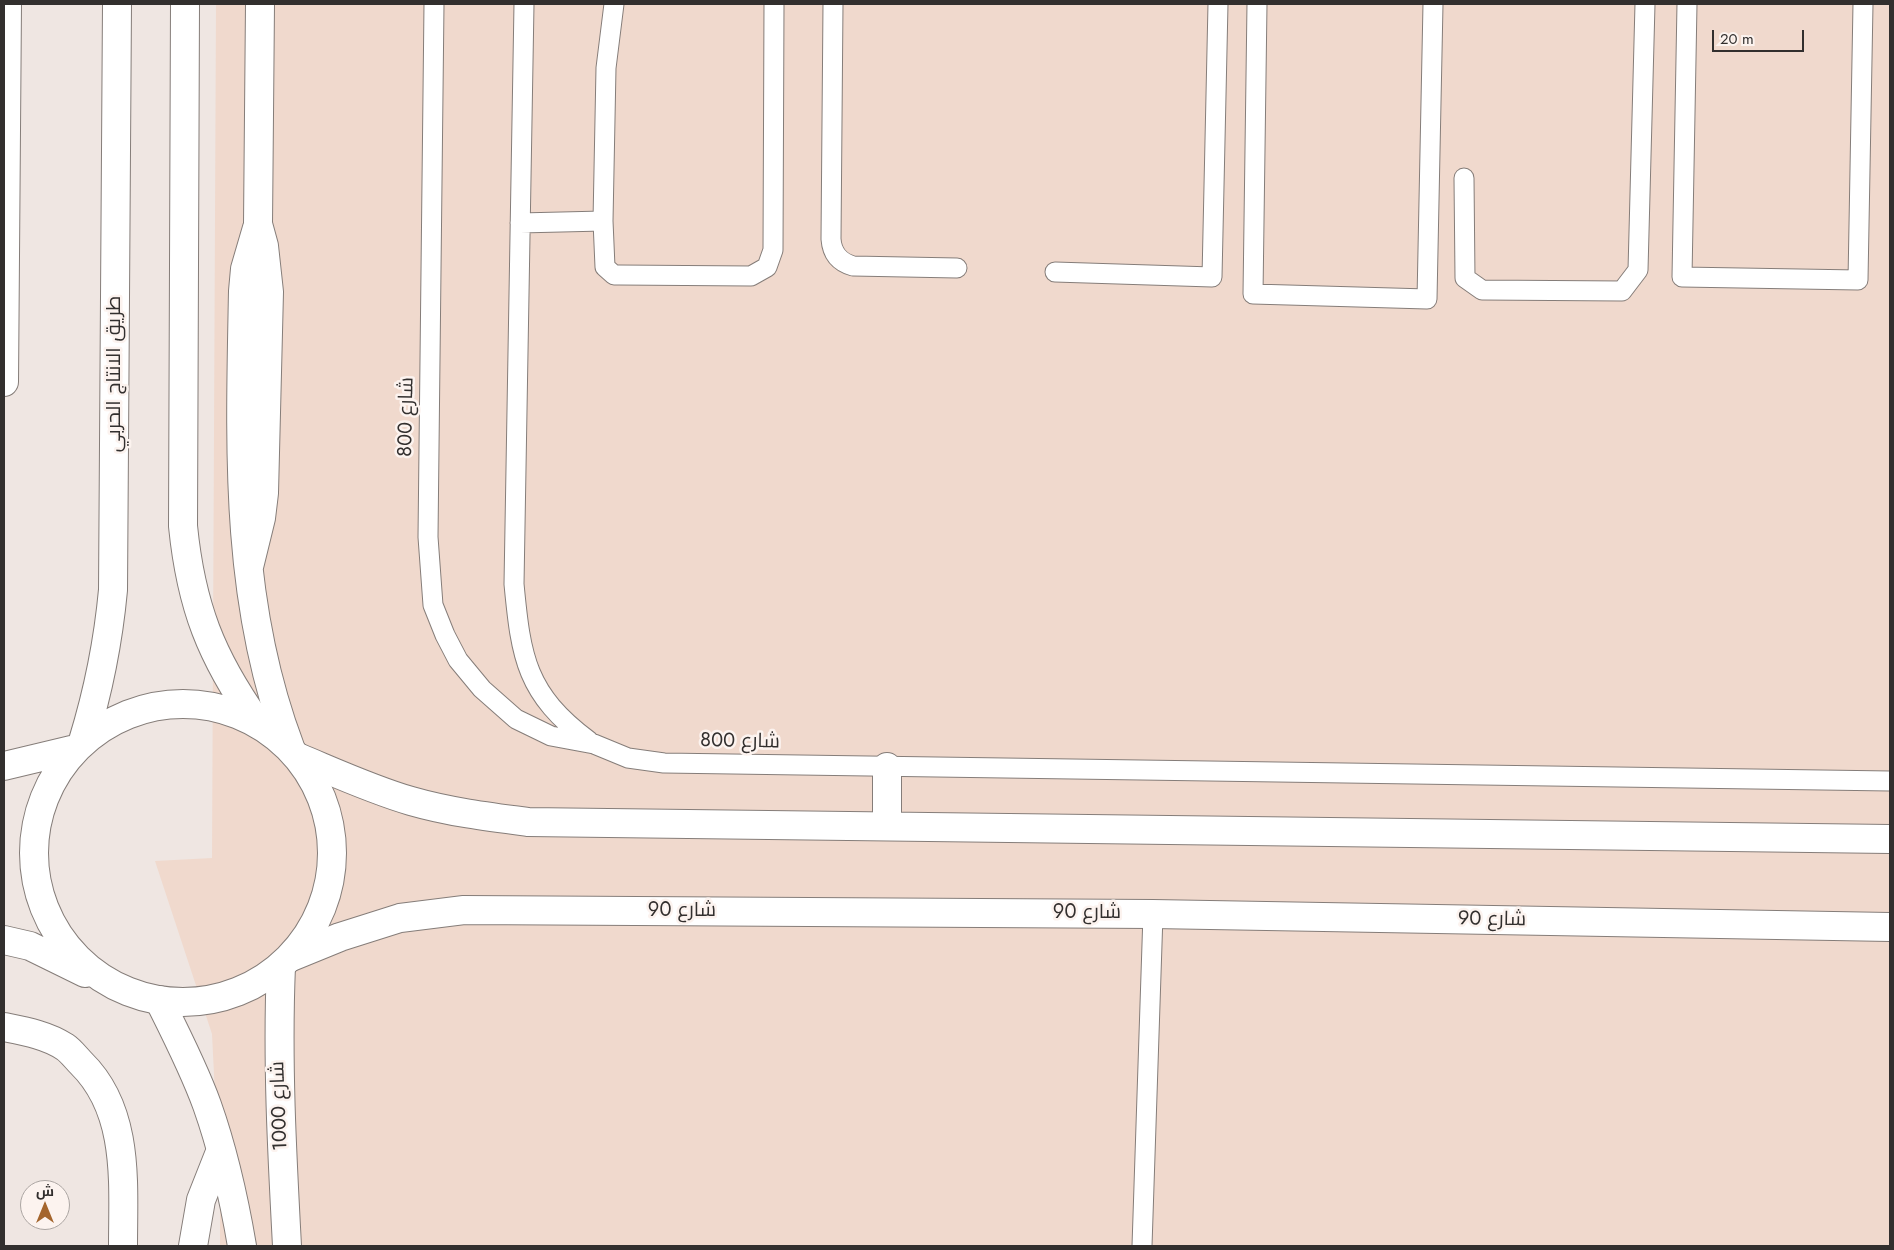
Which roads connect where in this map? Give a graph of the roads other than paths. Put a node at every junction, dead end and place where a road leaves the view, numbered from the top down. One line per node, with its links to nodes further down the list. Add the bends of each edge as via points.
1 (7, 4): 21 (street)
2 (116, 4): 24 (street, طريق الانتاج الحربي, via 113,590 99,690)
3 (185, 4): 22 (street, via 185,550 192,589 215,656)
4 (260, 4): 25 (street, via 258,224 269,292 264,493 249,567 262,658 274,703)
5 (434, 4): 23 (lane, شارع 800, via 428,537 433,605 458,660 482,689 516,719 551,736)
6 (524, 4): 18 (lane, شارع 800)
7 (614, 4): 17 (lane, via 606,68)
8 (774, 4): 17 (lane, via 773,250 767,267 751,276 614,274 605,267)
9 (833, 4): 19 (lane, via 831,239 835,255 853,266)
10 (1218, 4): 20 (lane, via 1212,277)
11 (1258, 4): 12 (lane, via 1253,294 1427,299)
12 (1433, 4)
13 (1645, 4): 16 (lane, via 1638,270 1622,291 1482,290 1470,282 1465,278)
14 (1688, 4): 15 (lane, via 1682,277 1858,280)
15 (1862, 4)
16 (1464, 178)
17 (603, 221): 18 (lane)
18 (520, 223): 23 (lane, شارع 800, via 514,584 518,625 525,661 540,694 564,722)
19 (957, 268)
20 (1055, 272)
21 (4, 382)
22 (257, 722): 24 (street, via 223,708 186,703 149,707 114,720); 25 (street)
23 (594, 744): 27 (lane, شارع 800, via 628,758 664,763)
24 (79, 745): 26 (street); 35 (street, via 52,780 38,815 33,853 38,891 53,926 76,957)
25 (295, 752): 29 (street, via 355,782 412,801 470,815 528,822); 34 (street, via 317,784 328,813 334,844 333,867 324,905 310,933)
26 (4, 766)
27 (888, 767): 28 (lane, شارع 800); 29 (street)
28 (1890, 781)
29 (887, 826): 30 (street)
30 (1890, 840)
31 (1153, 914): 32 (street, شارع 90); 34 (street, شارع 90, via 464,910 400,918 340,937); 43 (lane)
32 (1890, 927)
33 (4, 940): 35 (street, via 30,946 75,970)
34 (286, 962): 36 (street, via 244,990 202,1001); 42 (street, شارع 1000, via 278,1027)
35 (106, 981): 36 (street, via 132,993)
36 (159, 1000): 38 (street, via 207,1105)
37 (4, 1027): 39 (street, via 32,1033 66,1047 95,1077 115,1119 123,1156)
38 (220, 1152): 40 (street, via 201,1200); 41 (street, via 233,1196)
39 (123, 1246)
40 (193, 1246)
41 (242, 1246)
42 (287, 1246)
43 (1142, 1246)

